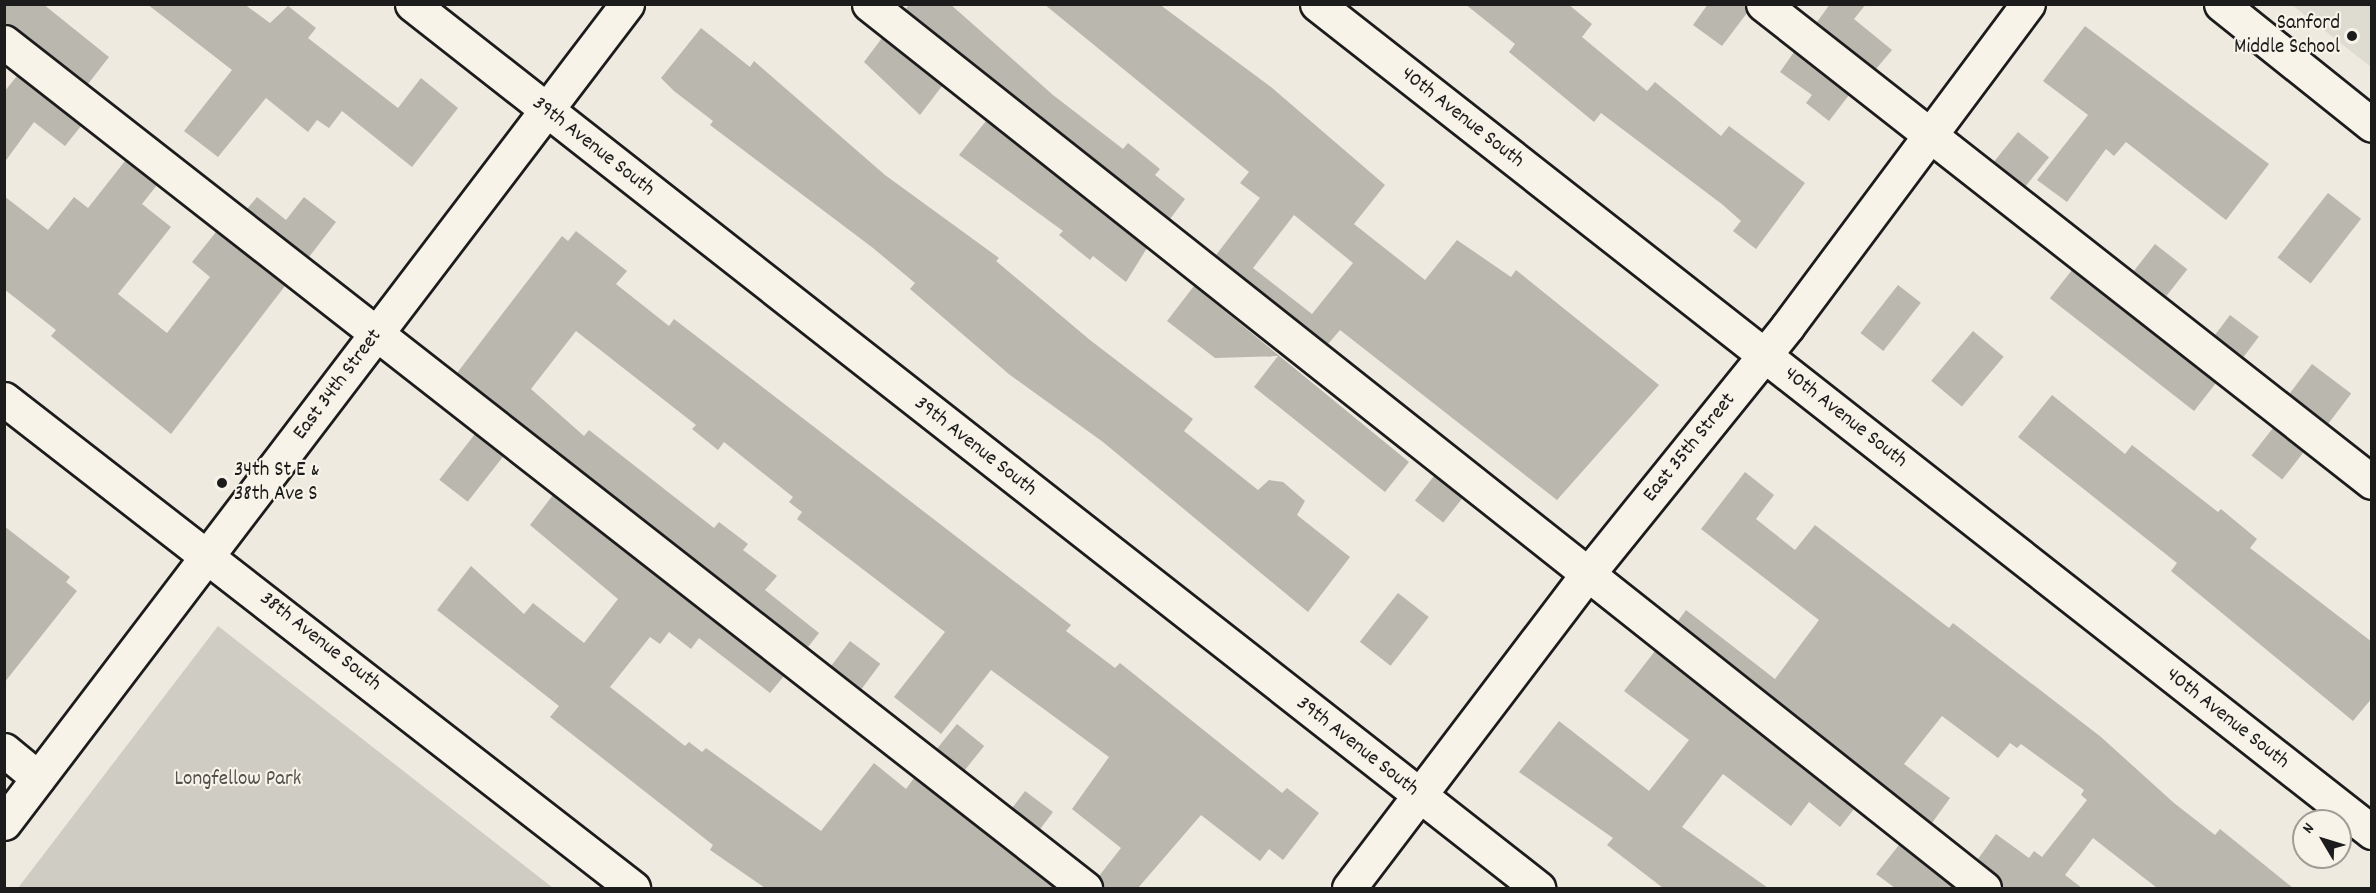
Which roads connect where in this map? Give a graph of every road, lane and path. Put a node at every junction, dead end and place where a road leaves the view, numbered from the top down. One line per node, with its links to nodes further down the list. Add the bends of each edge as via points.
1 (412, 4): 9 (street, 39th Avenue South)
2 (627, 4): 9 (street, East 34th Street)
3 (869, 4): 17 (street)
4 (1317, 4): 13 (street, 40th Avenue South)
5 (1763, 4): 11 (street)
6 (2028, 4): 11 (street, East 35th Street)
7 (2221, 4): 10 (street)
8 (4, 42): 12 (street)
9 (546, 111): 12 (street, East 34th Street); 20 (street, 39th Avenue South)
10 (2372, 125)
11 (1928, 135): 13 (street, East 35th Street); 15 (street)
12 (377, 333): 16 (street, East 34th Street); 24 (street)
13 (1764, 354): 17 (street, East 35th Street); 22 (street, 40th Avenue South)
14 (4, 399): 16 (street, 38th Avenue South)
15 (2372, 482)
16 (207, 555): 19 (street, East 34th Street); 23 (street, 38th Avenue South)
17 (1587, 575): 20 (street, East 35th Street); 27 (street)
18 (4, 750): 19 (street)
19 (38, 778): 21 (street, East 34th Street)
20 (1419, 795): 25 (street, East 35th Street); 26 (street, 39th Avenue South)
21 (4, 823)
22 (2372, 832)
23 (633, 888)
24 (1085, 888)
25 (1349, 888)
26 (1538, 888)
27 (1984, 888)

